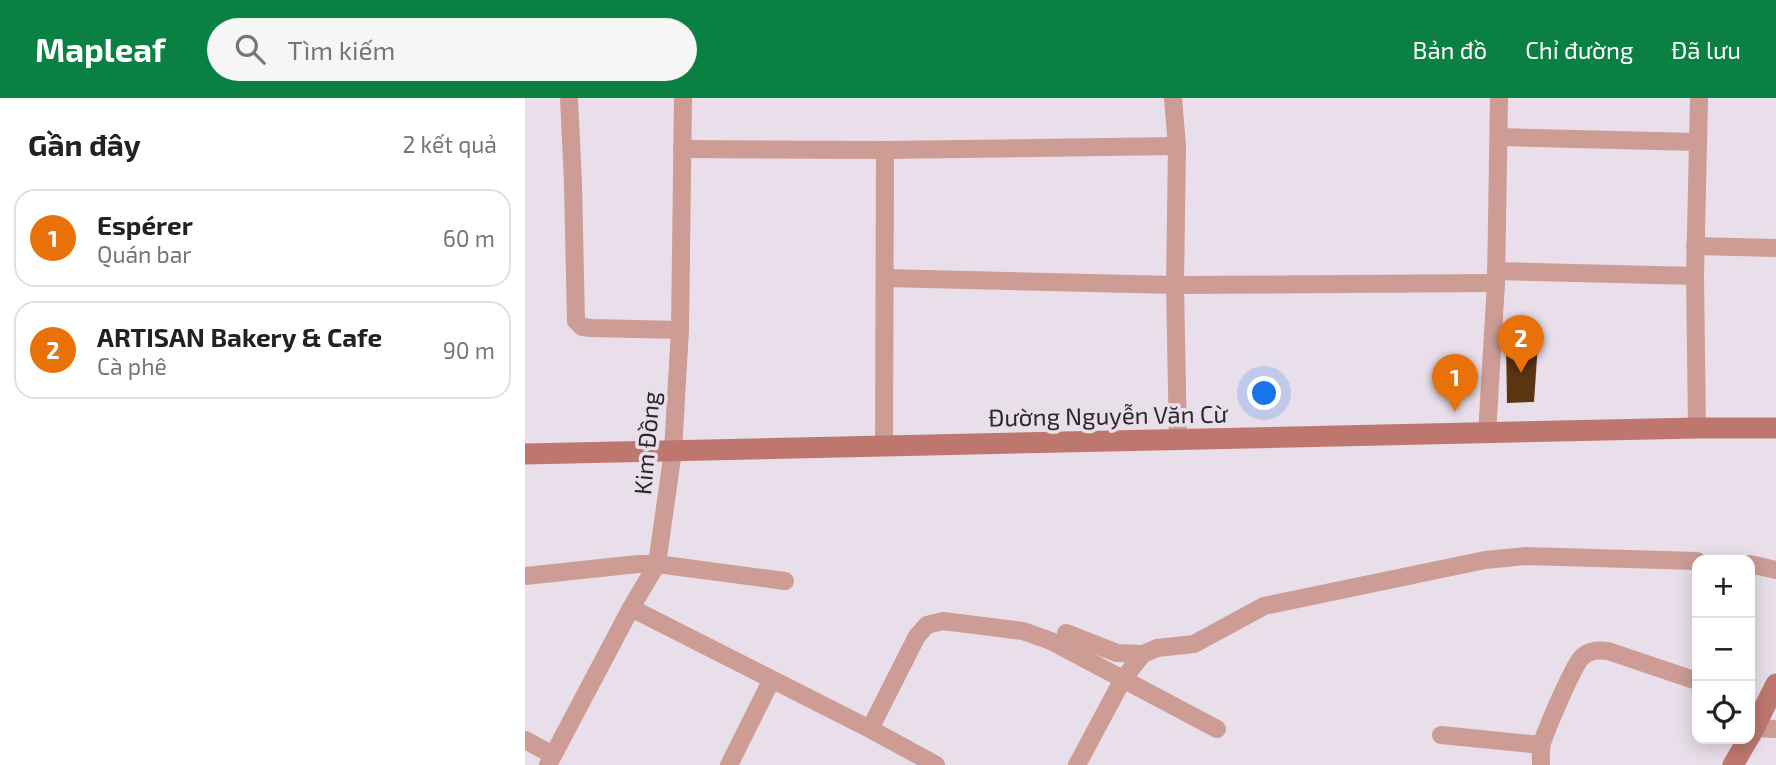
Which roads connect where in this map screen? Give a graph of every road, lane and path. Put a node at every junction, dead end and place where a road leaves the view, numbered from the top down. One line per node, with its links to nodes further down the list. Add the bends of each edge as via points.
1 (569, 98): 17 (street, via 576,321 591,328)
2 (683, 98): 9 (street, Kim Đồng)
3 (1174, 98): 8 (street)
4 (1499, 98): 6 (street)
5 (1699, 98): 7 (street)
6 (1499, 137): 7 (street); 14 (street)
7 (1697, 142): 11 (street)
8 (1177, 146): 10 (street); 16 (street)
9 (682, 149): 10 (street); 17 (street, Kim Đồng)
10 (885, 150): 15 (street)
11 (1695, 246): 12 (street); 13 (street)
12 (1776, 248)
13 (1695, 275): 14 (street); 18 (street)
14 (1496, 277): 16 (street); 20 (street)
15 (885, 278): 16 (street); 22 (street)
16 (1175, 285): 21 (street)
17 (680, 330): 23 (street, Kim Đồng)
18 (1697, 428): 19 (main road, Đường Nguyễn Văn Cừ); 20 (main road, Đường Nguyễn Văn Cừ)
19 (1776, 428)
20 (1487, 433): 21 (main road, Đường Nguyễn Văn Cừ)
21 (1178, 440): 22 (main road, Đường Nguyễn Văn Cừ)
22 (884, 446): 23 (main road, Đường Nguyễn Văn Cừ)
23 (673, 451): 24 (main road, Đường Nguyễn Văn Cừ); 26 (street, Kim Đồng)
24 (525, 454)
25 (1692, 561): 33 (street, via 1526,556 1485,560 1264,606 1201,641)
26 (657, 564): 29 (street); 30 (street); 31 (street, Kim Đồng)
27 (1755, 565): 28 (street)
28 (1776, 569)
29 (525, 576)
30 (785, 581)
31 (631, 608): 36 (street); 47 (street, Kim Đồng)
32 (1066, 633): 33 (street, via 1117,653)
33 (1143, 654): 34 (street)
34 (1123, 679): 39 (street, via 1034,633 934,622 917,636); 40 (street); 50 (street)
35 (1692, 679): 46 (street, via 1608,651 1589,652 1574,668)
36 (771, 681): 39 (street); 48 (street)
37 (1776, 684): 38 (main road)
38 (1758, 701)
39 (870, 729): 49 (street)
40 (1217, 729)
41 (1776, 729): 42 (street)
42 (1755, 733)
43 (1441, 735): 46 (street)
44 (525, 740): 47 (street)
45 (1745, 744): 52 (main road)
46 (1541, 745): 51 (street)
47 (550, 760)
48 (729, 765)
49 (936, 765)
50 (1077, 765)
51 (1541, 765)
52 (1733, 765)

